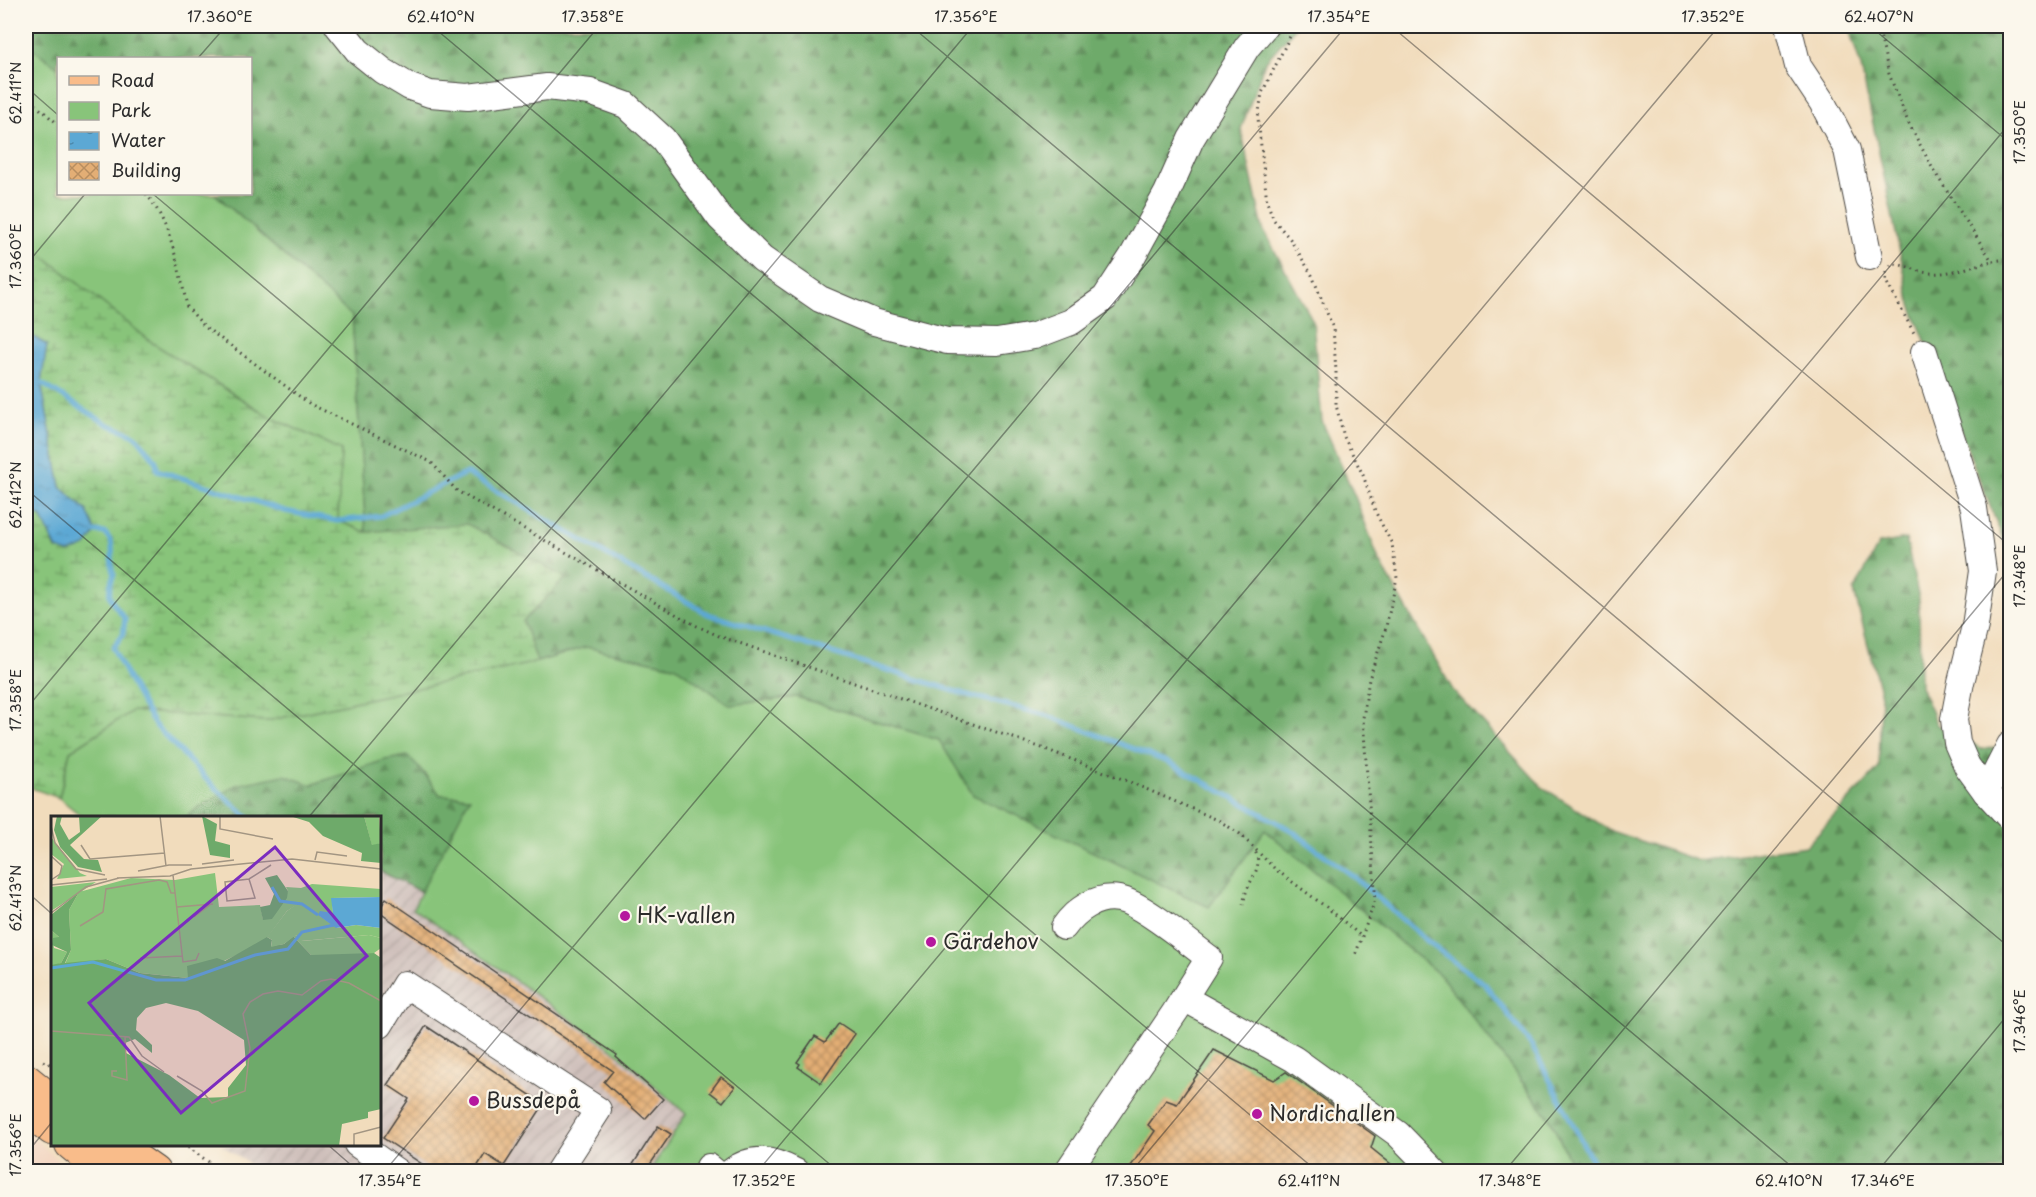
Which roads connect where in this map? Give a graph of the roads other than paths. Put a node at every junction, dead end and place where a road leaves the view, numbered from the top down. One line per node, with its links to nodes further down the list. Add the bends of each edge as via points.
1 (338, 26): 2 (street, via 358,51 383,71 430,94 468,97 547,87 590,92 626,105 663,140 720,218 762,259 820,299 874,322 947,340 997,342 1034,336 1071,322 1105,298 1167,193 1191,140 1247,47)
2 (1265, 26)
3 (1788, 26): 4 (street, via 1798,66 1847,150)
4 (1869, 257)
5 (1924, 352): 7 (street, via 1974,508 1983,572 1954,719 1957,743 1967,766)
6 (2010, 745): 7 (street)
7 (1986, 792): 8 (street)
8 (2010, 818)
9 (1064, 927): 10 (street, via 1085,906 1101,900 1120,899 1144,911 1209,958)
10 (1184, 998): 27 (street); 28 (street, via 1294,1059 1398,1134)
11 (381, 1023): 25 (street, via 405,984 598,1110)
12 (26, 1076): 14 (main road)
13 (26, 1080): 15 (main road)
14 (51, 1082)
15 (51, 1100)
16 (26, 1108): 17 (main road)
17 (51, 1129)
18 (75, 1146): 21 (main road)
19 (135, 1146): 23 (main road)
20 (360, 1146): 24 (street)
21 (100, 1157): 23 (main road)
22 (718, 1170): 26 (street, via 755,1160 779,1163)
23 (155, 1172)
24 (397, 1172)
25 (558, 1172)
26 (796, 1172)
27 (1067, 1172)
28 (1435, 1172)

